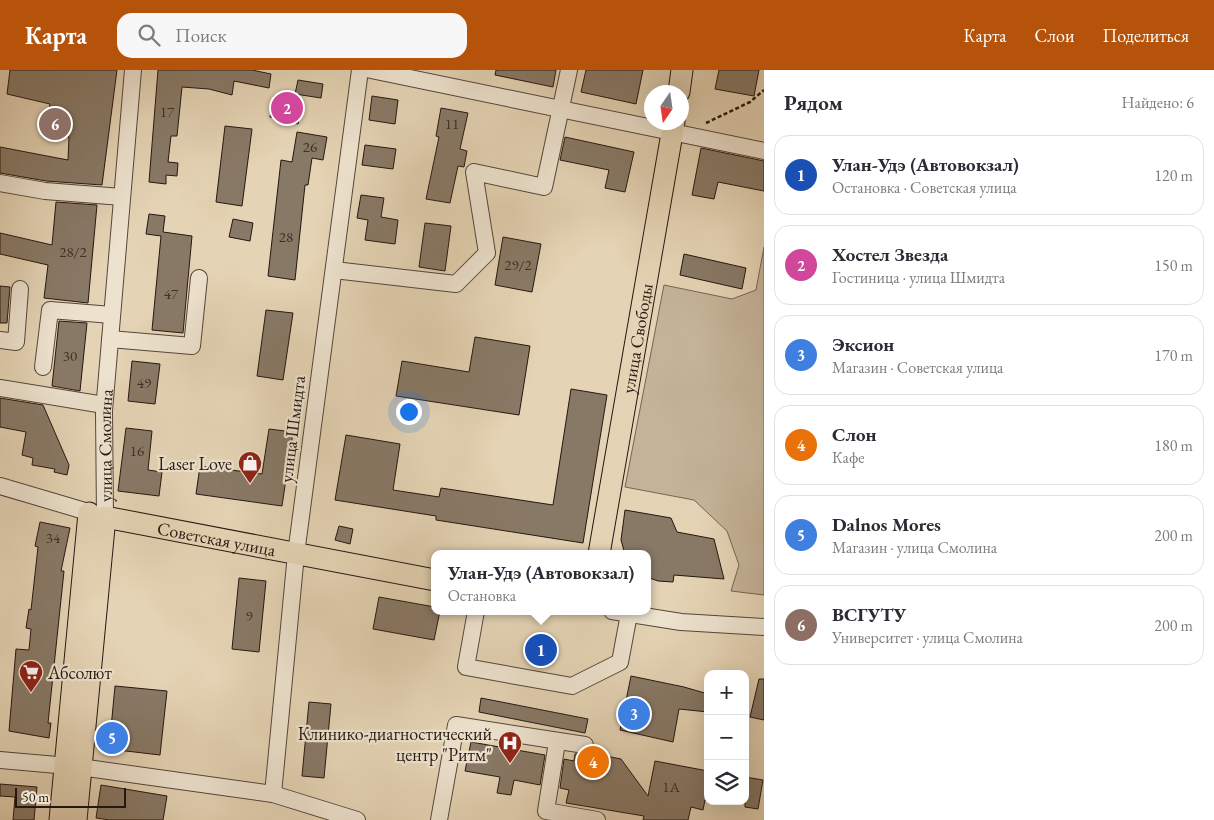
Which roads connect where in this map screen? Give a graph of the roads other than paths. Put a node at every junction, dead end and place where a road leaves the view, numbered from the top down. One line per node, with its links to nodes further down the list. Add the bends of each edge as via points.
1 (133, 70): 12 (street, улица Смолина)
2 (360, 70): 13 (street, улица Шмидта)
3 (370, 70): 7 (street)
4 (569, 70): 7 (street)
5 (682, 70): 6 (main road)
6 (680, 85)
7 (561, 110): 8 (street); 13 (street, via 544,187 474,172 487,253 456,284)
8 (644, 124)
9 (676, 130): 10 (street); 24 (main road, улица Свободы)
10 (764, 151)
11 (0, 183): 12 (street, via 45,192)
12 (122, 197): 16 (street, улица Смолина)
13 (334, 270): 25 (street, улица Шмидта)
14 (199, 278): 17 (street, via 192,346)
15 (20, 289): 18 (street, via 16,342)
16 (112, 316): 17 (street, улица Смолина); 19 (street, via 50,310)
17 (110, 339): 21 (street, улица Смолина)
18 (0, 340)
19 (43, 366)
20 (0, 388): 21 (street)
21 (104, 406): 23 (street, улица Смолина)
22 (0, 486): 23 (street, Советская улица)
23 (97, 515): 25 (main road, Советская улица); 34 (main road, улица Смолина)
24 (600, 550)
25 (296, 554): 26 (main road, Советская улица); 35 (street, улица Шмидта)
26 (431, 579)
27 (475, 615): 28 (street, via 466,667 572,686 620,662)
28 (629, 615)
29 (636, 615): 30 (street, via 681,622)
30 (764, 627)
31 (557, 742): 32 (street); 39 (street, via 456,725); 40 (street, via 546,811)
32 (585, 745)
33 (0, 760): 34 (street)
34 (73, 767): 35 (street); 36 (main road); 37 (main road, улица Смолина)
35 (273, 794): 38 (street)
36 (60, 820)
37 (76, 820)
38 (358, 820)
39 (439, 820)
40 (597, 820)

